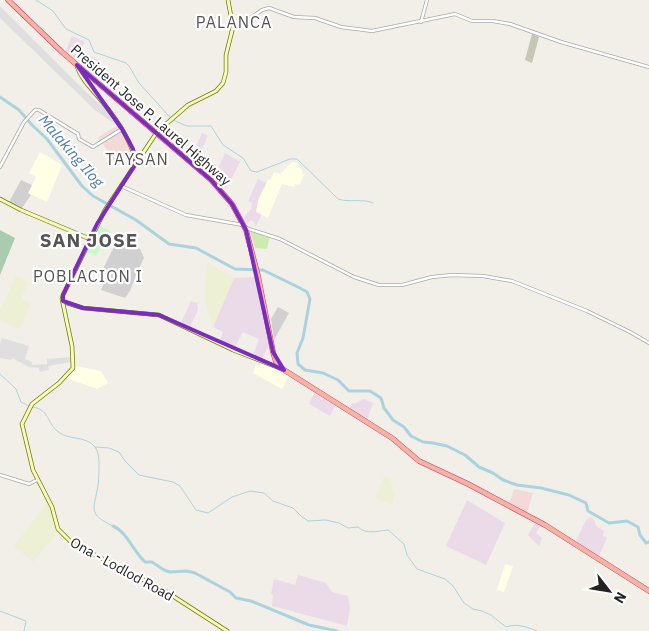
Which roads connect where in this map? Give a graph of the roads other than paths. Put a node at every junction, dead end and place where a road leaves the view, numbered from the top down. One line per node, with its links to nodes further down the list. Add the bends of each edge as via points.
1 (8, 0): 6 (highway, President Jose P. Laurel Highway)
2 (228, 0): 4 (main road)
3 (427, 0): 5 (street)
4 (233, 22): 5 (street, via 249,19 269,8 294,17 322,19 352,30 372,31); 9 (main road, via 224,83 216,91 194,101)
5 (421, 22): 7 (street, via 452,14 472,21 503,23)
6 (77, 65): 8 (main road, via 83,78); 9 (highway, President Jose P. Laurel Highway)
7 (649, 67)
8 (122, 129): 10 (main road); 11 (street, via 94,147 79,140 78,134 35,110 24,122)
9 (157, 132): 10 (main road); 14 (highway, President Jose P. Laurel Highway, via 215,183)
10 (136, 162): 12 (main road)
11 (0, 167)
12 (121, 186): 14 (street, via 186,215); 15 (main road)
13 (0, 199): 15 (main road)
14 (245, 226): 17 (street, via 280,239 354,277 379,285 402,285 452,275 512,280 587,311); 18 (highway, President Jose P. Laurel Highway, via 273,352 276,362)
15 (90, 239): 16 (main road)
16 (63, 301): 18 (main road, via 83,308 159,315); 20 (main road, Ona - Lodlod Road, via 73,368 32,404 23,422 30,460)
17 (649, 343)
18 (284, 370): 21 (highway, President Jose P. Laurel Highway, via 392,438 419,461 545,525)
19 (0, 475): 20 (street, via 28,484)
20 (38, 480): 22 (main road, Ona - Lodlod Road, via 52,507 56,524 68,540 165,591)
21 (649, 591)
22 (227, 631)

